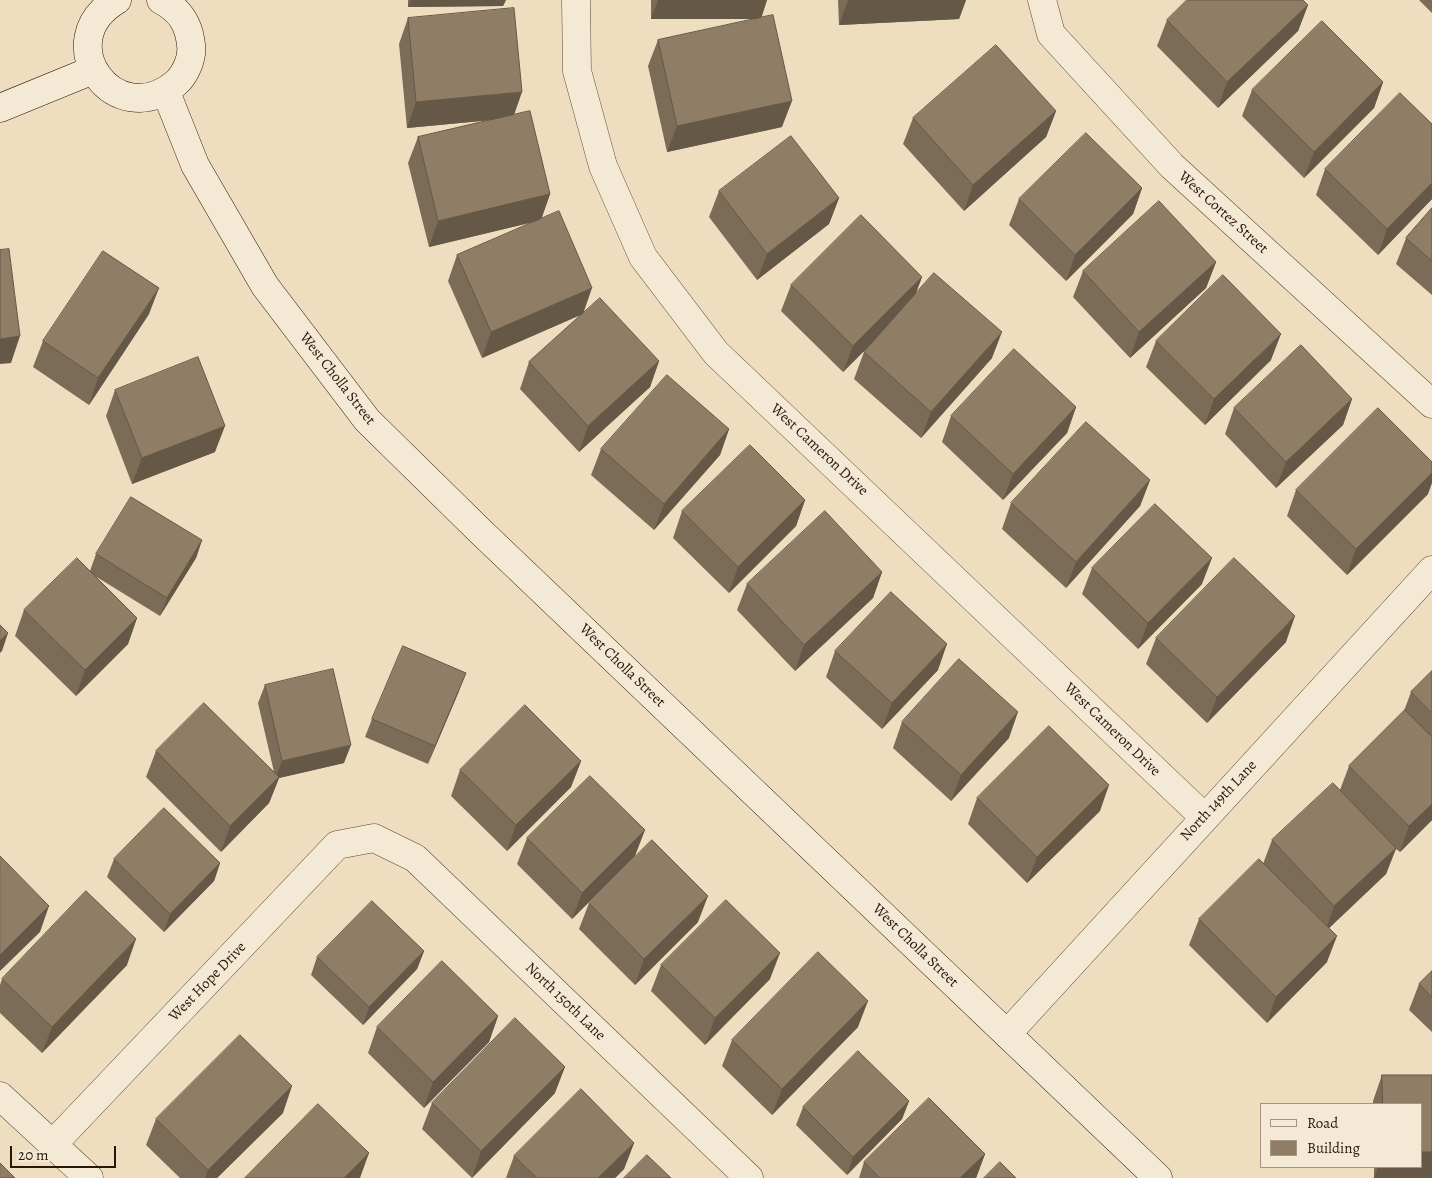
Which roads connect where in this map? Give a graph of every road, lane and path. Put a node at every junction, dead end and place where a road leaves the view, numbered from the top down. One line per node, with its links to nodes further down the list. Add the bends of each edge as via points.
1 (117, 0): 5 (street, via 94,20 88,36 87,54)
2 (161, 0): 6 (street, via 182,16 190,32 192,49 188,66 179,81)
3 (576, 0): 10 (street, West Cameron Drive, via 576,71 603,166 643,257 716,352)
4 (1042, 0): 8 (street, West Cortez Street, via 1051,34 1172,166)
5 (93, 70): 6 (street, via 103,84 117,94 150,98); 7 (street)
6 (166, 92): 12 (street, West Cholla Street, via 195,165 265,286 367,420)
7 (0, 108)
8 (1432, 404)
9 (1432, 570): 10 (street, North 149th Lane)
10 (1204, 817): 12 (street, North 149th Lane)
11 (374, 838): 14 (street, West Hope Drive, via 337,845); 16 (street, North 150th Lane, via 415,858)
12 (1007, 1034): 17 (street, West Cholla Street)
13 (0, 1096): 14 (street)
14 (52, 1145): 15 (street)
15 (89, 1178)
16 (749, 1178)
17 (1158, 1178)

